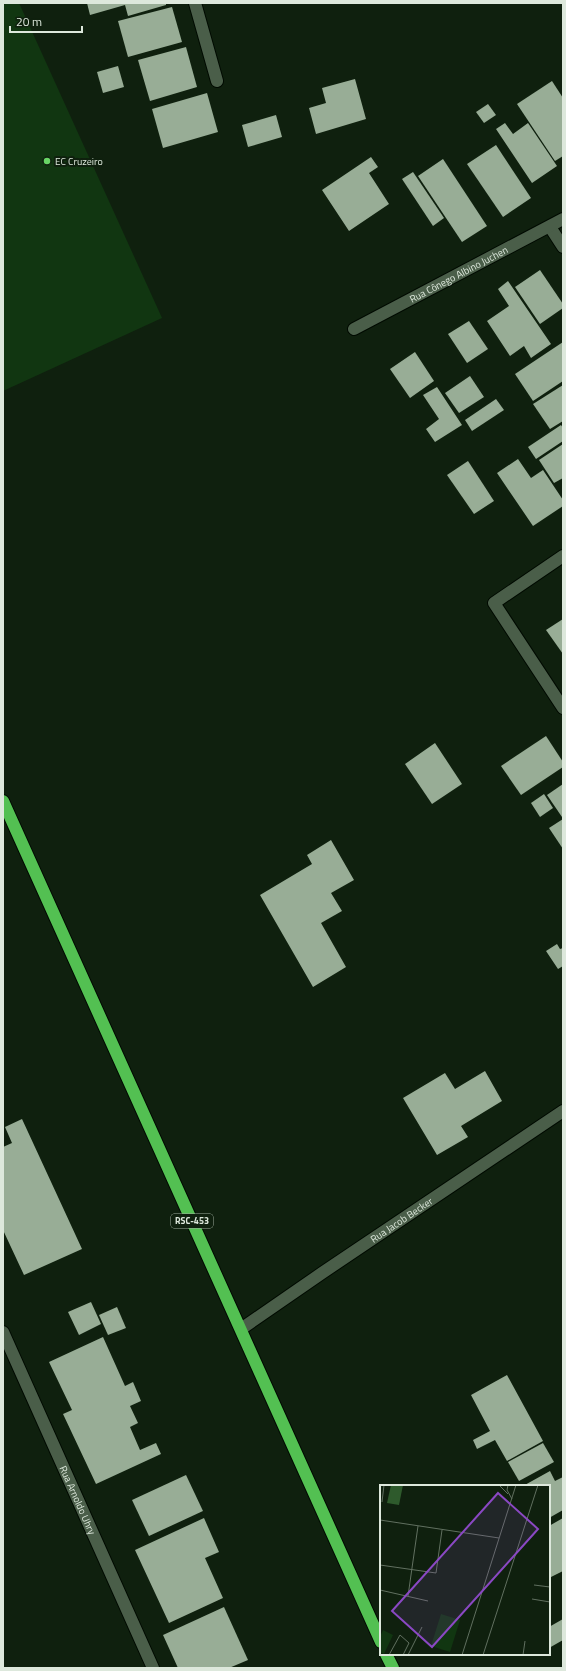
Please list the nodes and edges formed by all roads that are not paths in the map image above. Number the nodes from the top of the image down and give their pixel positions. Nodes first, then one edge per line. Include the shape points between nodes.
1 (195, 3) edge
2 (217, 80) dead end
3 (563, 219) edge
4 (550, 227) junction
5 (563, 247) edge
6 (354, 329) dead end
7 (563, 556) edge
8 (563, 708) edge
9 (3, 801) edge
10 (563, 1111) edge
11 (241, 1329) junction
12 (3, 1332) edge
13 (380, 1640) edge
14 (386, 1655) edge
15 (153, 1668) edge
16 (393, 1668) edge

1 - 2 street
3 - 4 street, Rua Cônego Albino Juchen
4 - 5 street
4 - 6 street, Rua Cônego Albino Juchen
7 - 8 street via 494,603
9 - 11 highway, RSC-453
10 - 11 street, Rua Jacob Becker
11 - 13 highway, RSC-453
12 - 15 street, Rua Arnoldo Uhry
14 - 16 highway

